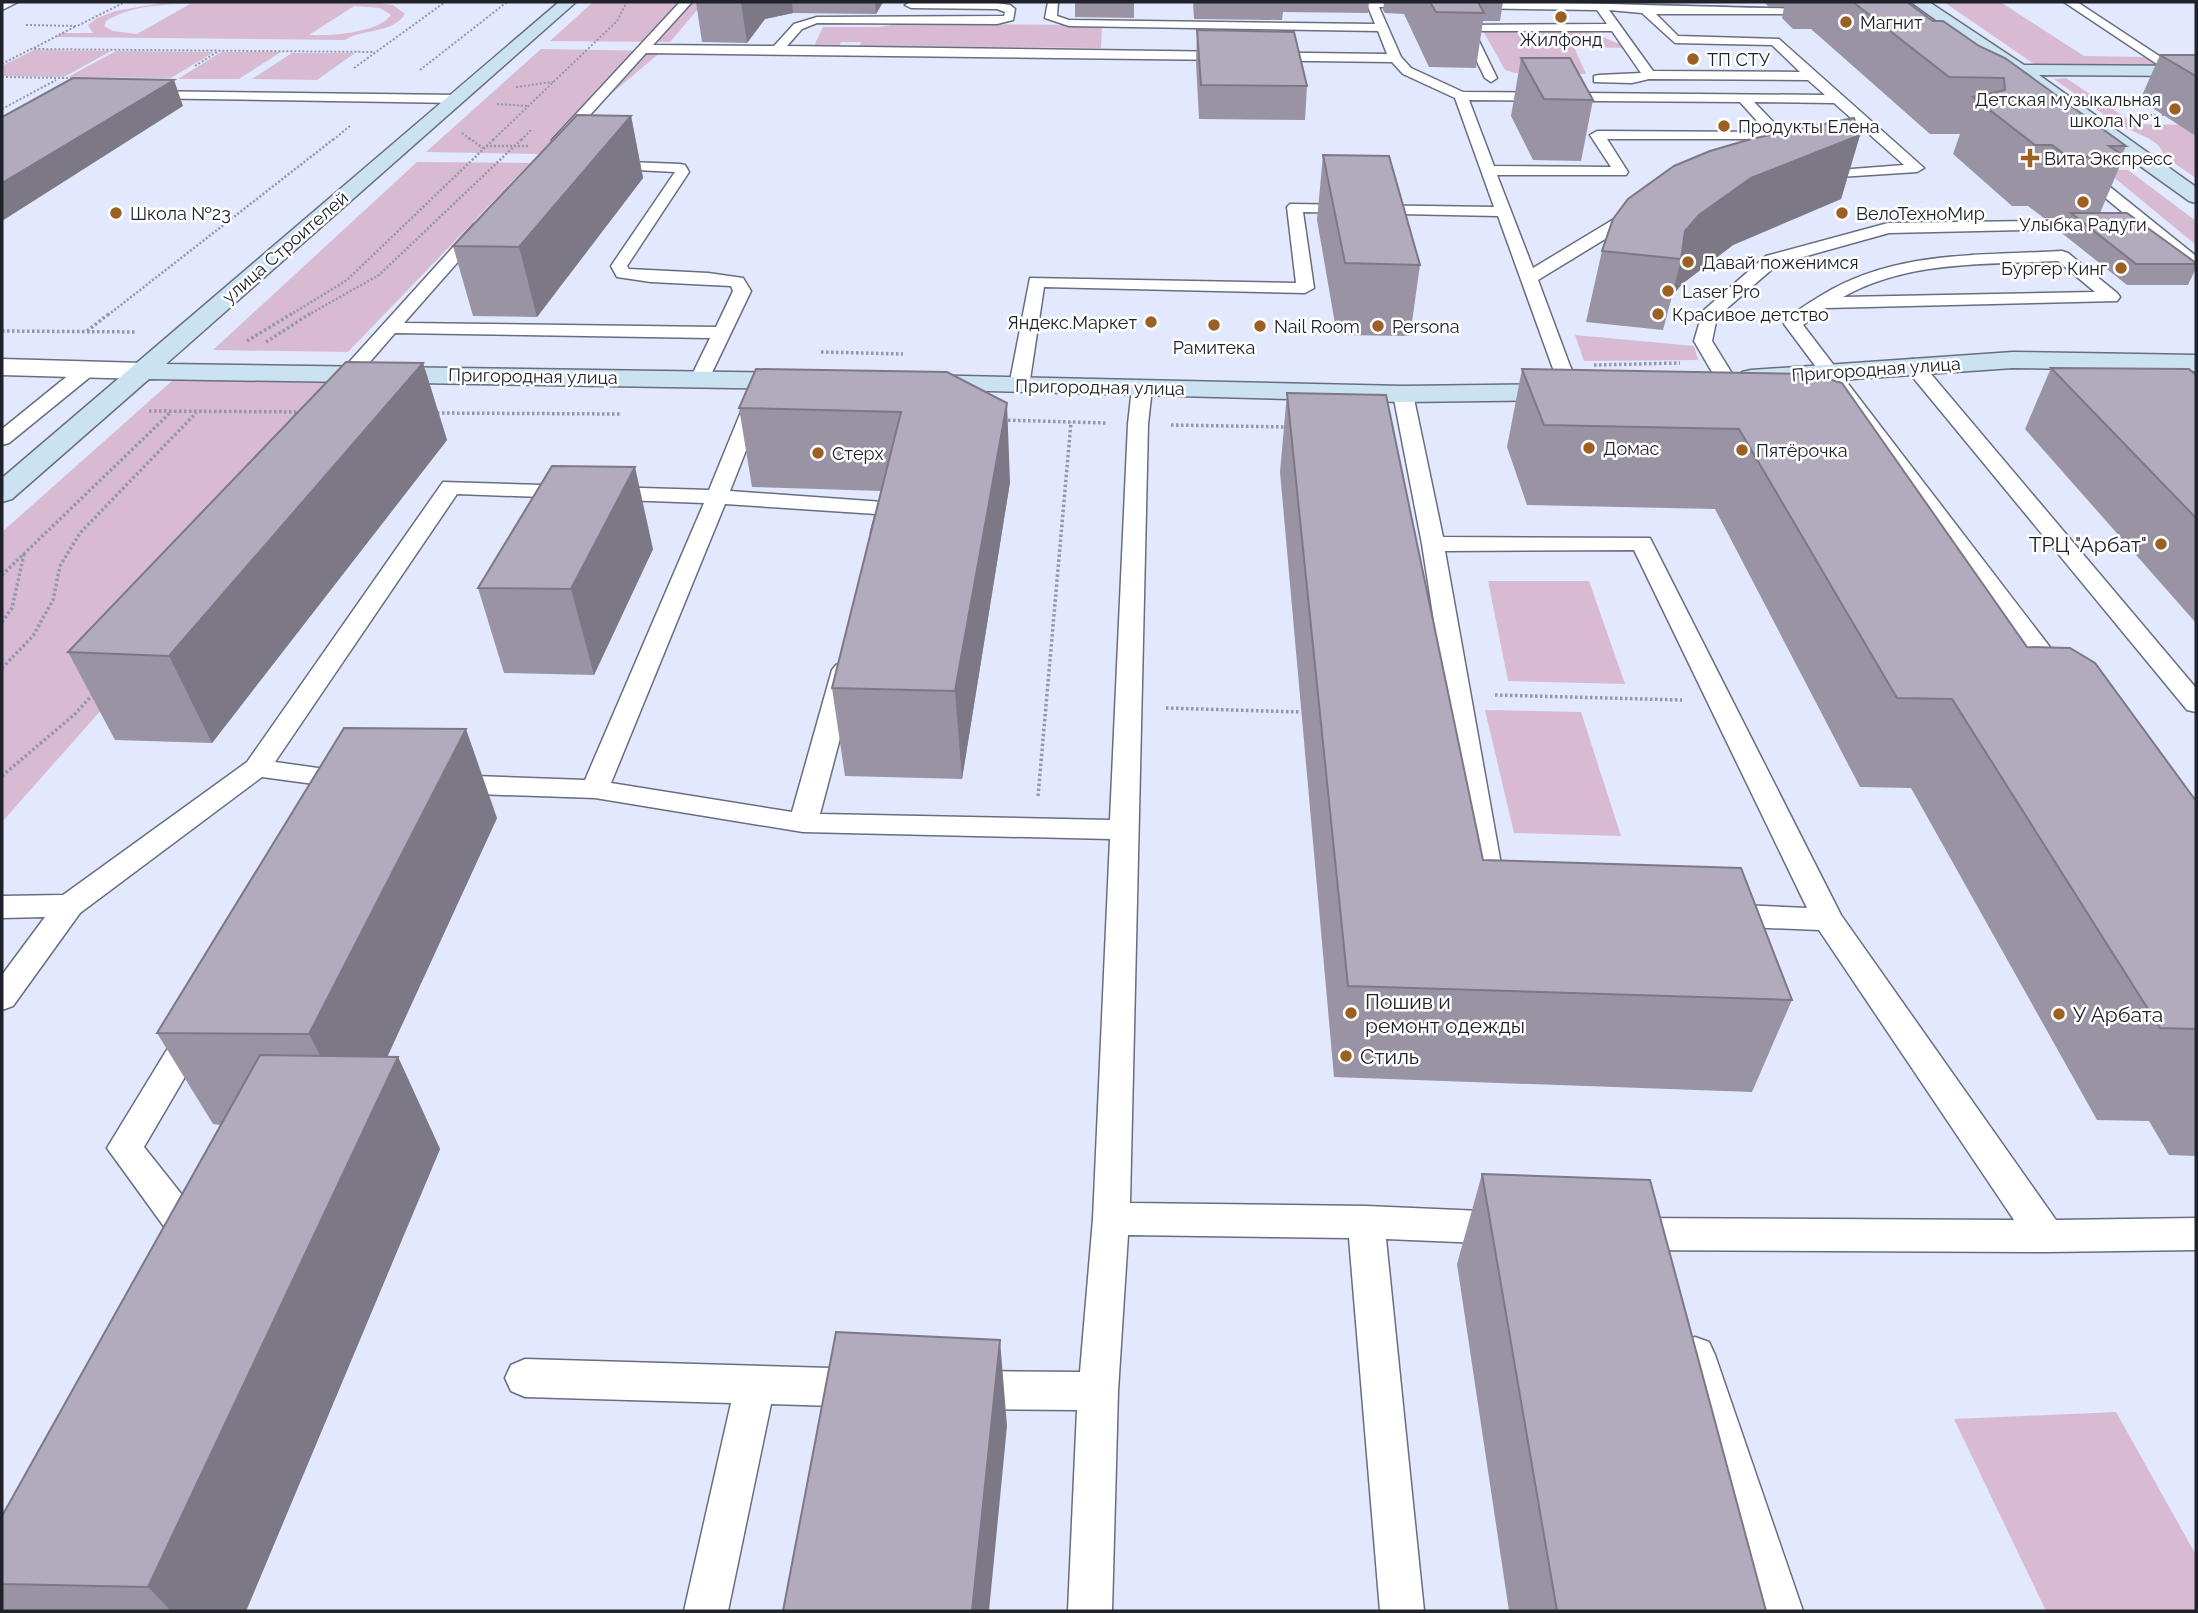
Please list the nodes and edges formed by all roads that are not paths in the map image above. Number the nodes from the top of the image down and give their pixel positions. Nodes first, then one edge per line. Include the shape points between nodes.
1 (10, 2) edge
2 (568, 2) edge
3 (687, 2) edge
4 (1053, 2) edge
5 (1919, 2) edge
6 (2070, 2) edge
7 (912, 3) edge
8 (1371, 3) edge
9 (1599, 4) edge
10 (2, 5) edge
11 (1439, 5) edge
12 (1452, 5) edge
13 (1646, 10) junction
14 (1832, 12) dead end
15 (905, 21) junction
16 (1383, 28) junction
17 (1615, 28) junction
18 (1387, 48) junction
19 (642, 49) junction
20 (778, 50) junction
21 (2020, 70) junction
22 (2176, 71) junction
23 (2196, 71) edge
24 (1649, 75) junction
25 (1810, 76) junction
26 (1580, 78) edge
27 (1479, 82) junction
28 (121, 95) edge
29 (1839, 95) junction
30 (1744, 98) junction
31 (457, 99) junction
32 (546, 155) edge
33 (2067, 159) edge
34 (586, 164) edge
35 (1489, 170) junction
36 (1795, 177) edge
37 (2196, 197) edge
38 (1661, 206) edge
39 (1504, 212) junction
40 (491, 215) edge
41 (2145, 225) junction
42 (2196, 264) edge
43 (1528, 279) junction
44 (1822, 303) junction
45 (390, 328) junction
46 (722, 333) junction
47 (2097, 361) junction
48 (2196, 363) edge
49 (1913, 365) junction
50 (2, 367) edge
51 (88, 369) junction
52 (144, 371) junction
53 (1832, 372) junction
54 (349, 374) junction
55 (1713, 374) joint
56 (1782, 376) junction
57 (699, 379) junction
58 (764, 380) junction
59 (831, 381) edge
60 (898, 383) edge
61 (2121, 384) edge
62 (1019, 386) junction
63 (1142, 388) junction
64 (1403, 394) junction
65 (1587, 399) joint
66 (1791, 401) edge
67 (2, 439) edge
68 (2, 493) edge
69 (717, 497) junction
70 (1433, 544) junction
71 (874, 561) edge
72 (849, 652) edge
73 (2072, 693) edge
74 (2196, 704) edge
75 (257, 768) junction
76 (417, 783) edge
77 (596, 789) junction
78 (330, 811) edge
79 (803, 823) junction
80 (1125, 830) junction
81 (1521, 905) edge
82 (2, 906) edge
83 (69, 906) junction
84 (1689, 913) edge
85 (1828, 920) junction
86 (2, 998) edge
87 (210, 1008) edge
88 (1111, 1219) junction
89 (1366, 1223) junction
90 (1544, 1230) edge
91 (1585, 1232) edge
92 (2196, 1234) edge
93 (1654, 1235) junction
94 (2046, 1236) junction
95 (173, 1272) edge
96 (1667, 1274) edge
97 (1685, 1326) edge
98 (525, 1378) dead end
99 (755, 1386) junction
100 (1098, 1391) junction
101 (706, 1611) edge
102 (1090, 1611) edge
103 (1402, 1611) edge
104 (1781, 1611) edge

1 - 10 street
2 - 31 street, улица Строителей
3 - 19 lane
4 - 16 lane via 1051,18 1069,23
5 - 21 street
6 - 22 lane
7 - 15 lane
7 - 15 lane via 997,6 1011,11 1009,18 997,21
8 - 11 lane
8 - 16 lane
9 - 12 lane
9 - 13 lane
9 - 17 lane
13 - 14 lane
13 - 25 lane via 1675,39 1775,42
15 - 20 lane via 801,23
16 - 18 lane
17 - 24 lane
17 - 27 lane via 1466,27
18 - 20 lane
18 - 27 lane via 1407,71 1436,86
19 - 20 lane
19 - 32 lane
21 - 22 street
21 - 37 street
22 - 23 street
24 - 25 lane
24 - 26 lane
25 - 29 lane
27 - 30 lane
27 - 35 lane
28 - 31 lane
29 - 30 lane
29 - 36 lane via 1917,168
30 - 35 lane via 1779,136 1597,135 1621,172
31 - 52 street, улица Строителей
33 - 41 lane
34 - 46 lane via 680,168 682,172 619,266 623,273 638,276 737,282 742,291
35 - 39 lane
38 - 43 lane via 1634,213
39 - 43 lane
39 - 62 lane via 1295,207 1305,288 1036,282
40 - 45 lane
41 - 42 lane
41 - 55 lane via 1888,228 1772,260 1709,315 1703,341
43 - 65 lane via 1561,366
44 - 44 lane via 1879,274 1927,265 2062,256 2111,297
44 - 53 lane via 1793,324
45 - 46 lane
45 - 54 lane
46 - 57 lane
47 - 48 street, Пригородная улица
47 - 49 street, Пригородная улица
47 - 61 lane
49 - 53 street, Пригородная улица
49 - 74 lane
50 - 51 street, Пригородная улица
51 - 52 street, Пригородная улица
51 - 67 lane
52 - 54 street, Пригородная улица
52 - 68 street, улица Строителей
53 - 56 street, Пригородная улица
53 - 73 lane
54 - 57 street, Пригородная улица
55 - 56 street, Пригородная улица
56 - 66 lane via 1792,389
57 - 58 street, Пригородная улица
58 - 59 street, Пригородная улица
58 - 69 lane
60 - 62 street, Пригородная улица
62 - 63 street, Пригородная улица
63 - 64 street, Пригородная улица
63 - 80 lane
64 - 65 street, Пригородная улица
64 - 70 lane
69 - 71 lane via 888,508
69 - 75 lane via 451,487
69 - 77 lane
70 - 81 lane via 1493,904
70 - 85 lane via 1642,543
72 - 79 lane
75 - 78 lane via 362,781
75 - 83 lane
76 - 77 lane
77 - 79 lane
79 - 80 lane
80 - 88 lane
82 - 83 lane
83 - 86 lane
84 - 85 lane
85 - 94 lane
87 - 95 lane via 125,1148 193,1236
88 - 89 lane
88 - 100 lane
89 - 90 lane
89 - 103 lane
91 - 93 lane
92 - 94 lane
93 - 94 lane
93 - 96 lane
97 - 104 lane
98 - 99 lane
99 - 100 lane
99 - 101 lane
100 - 102 lane

